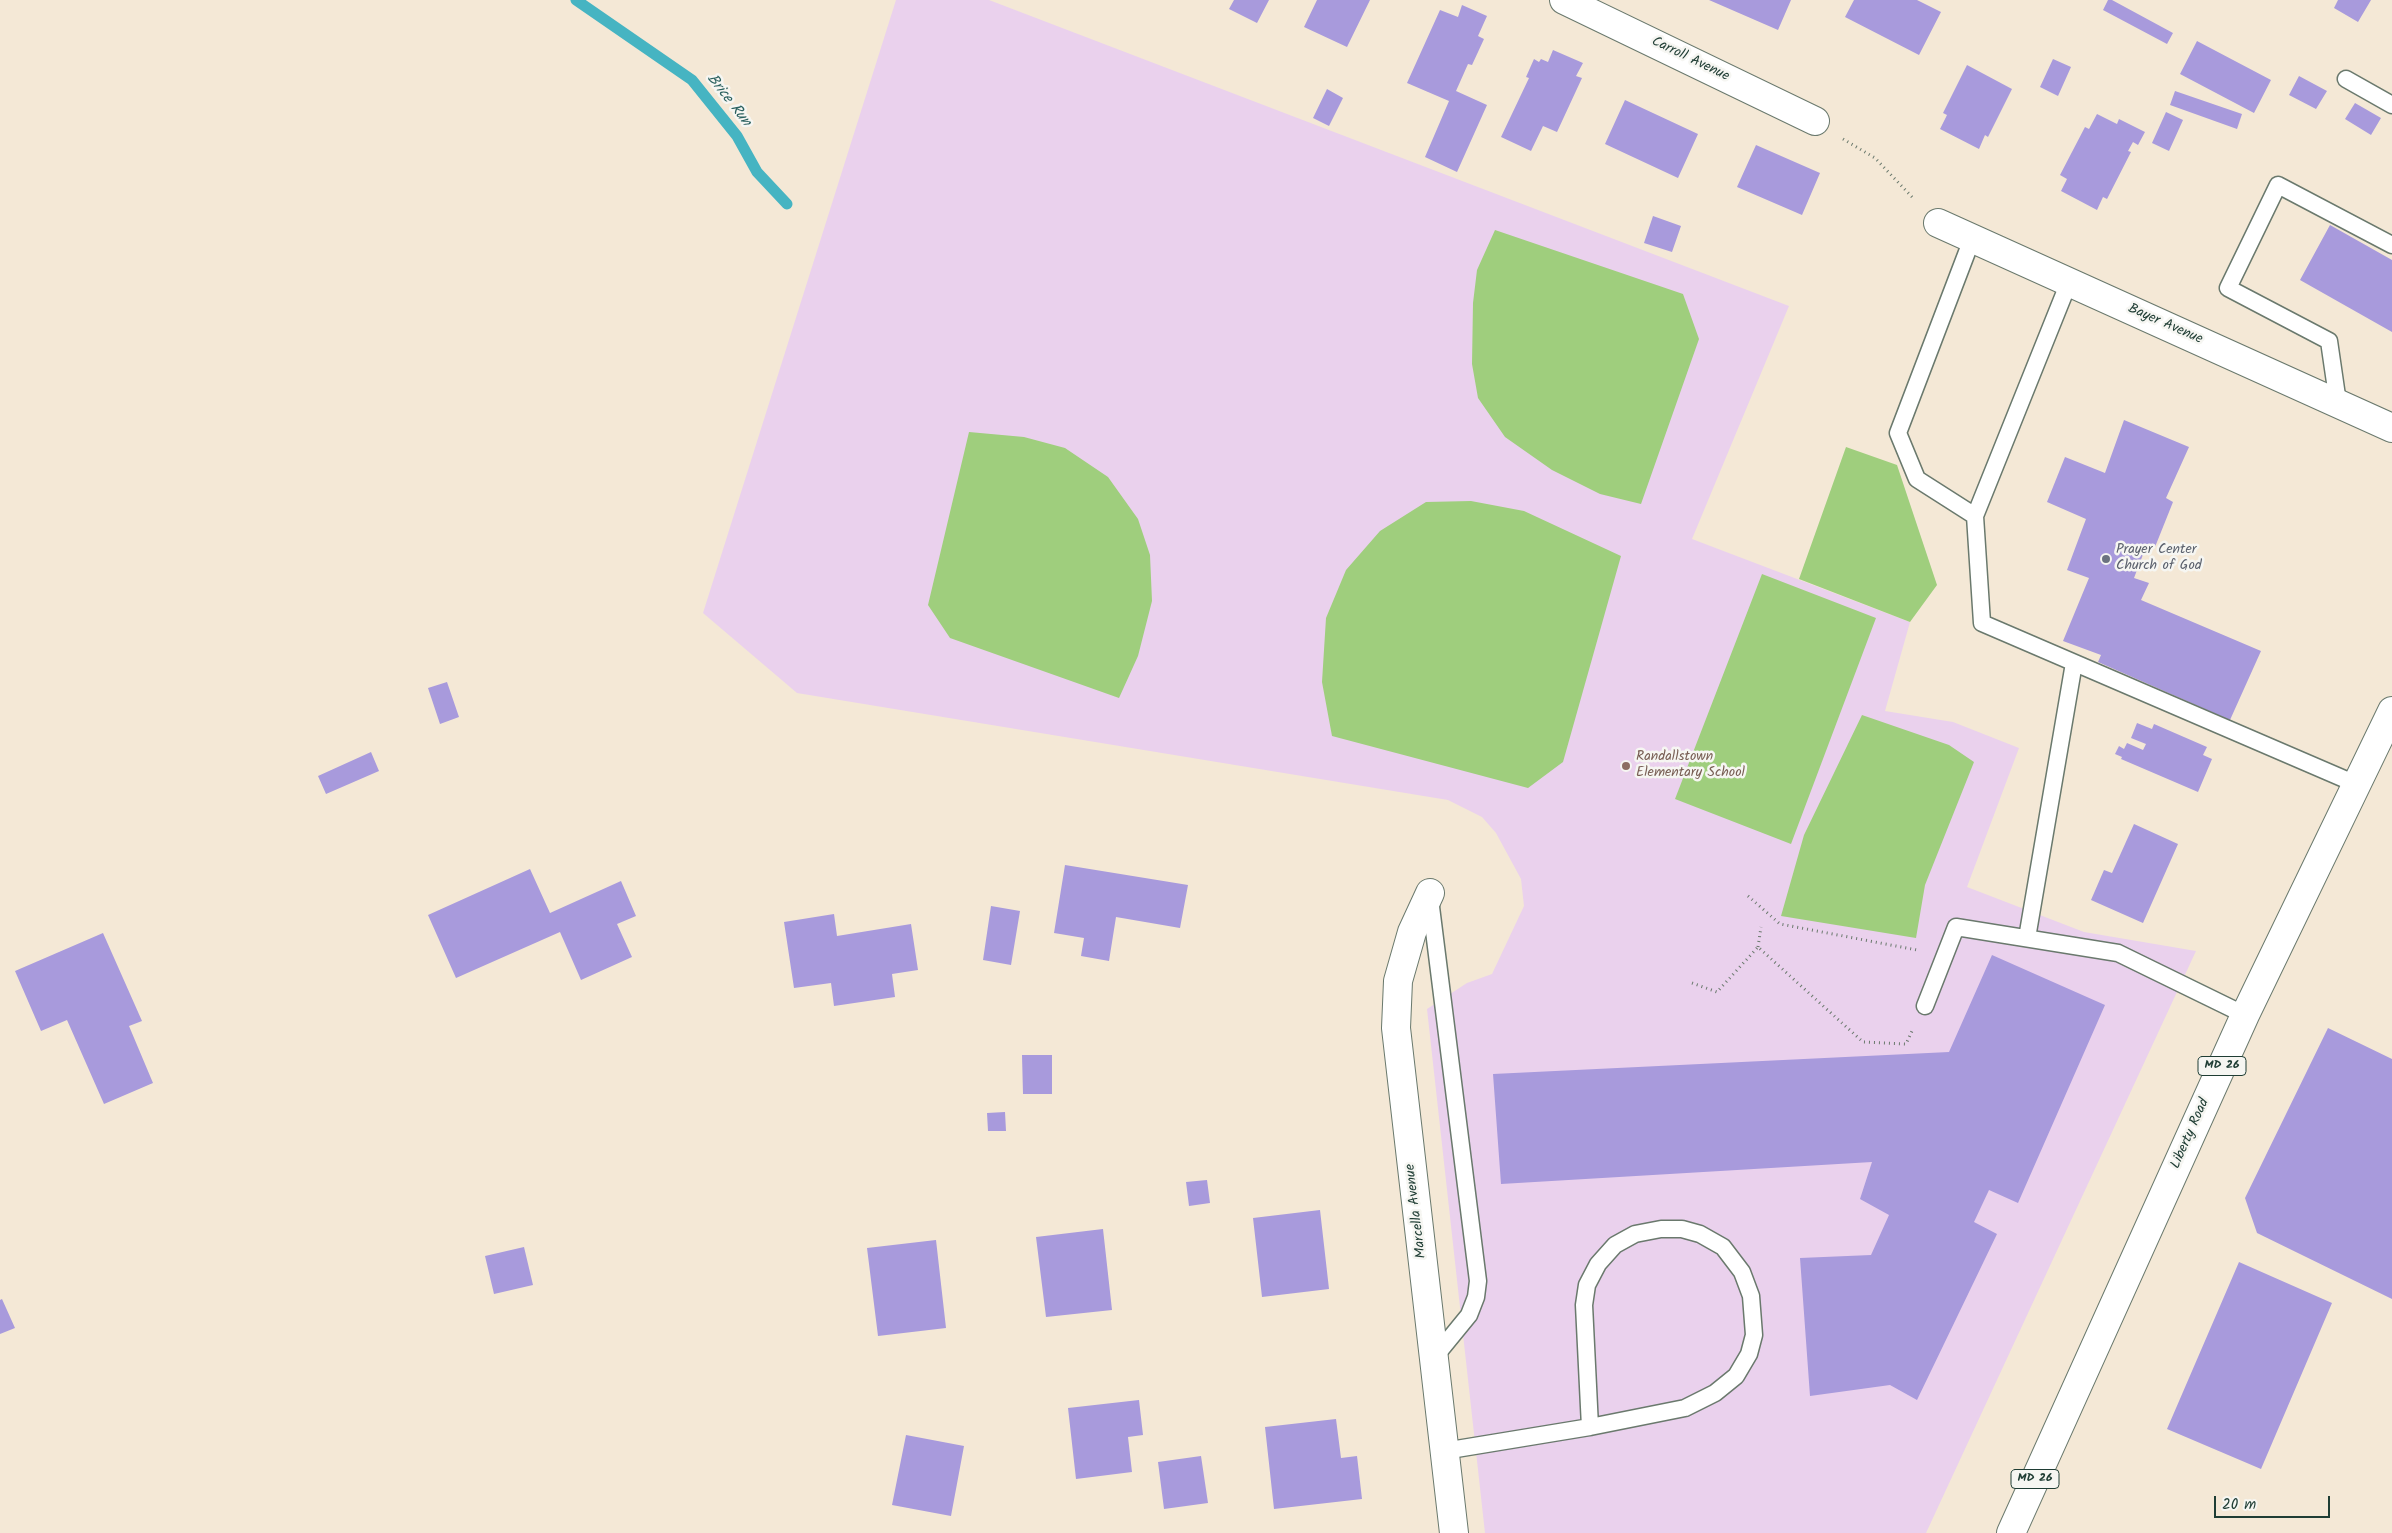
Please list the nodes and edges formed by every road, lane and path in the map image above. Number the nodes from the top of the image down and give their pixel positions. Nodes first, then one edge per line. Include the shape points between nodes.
1 (1564, 0) edge
2 (1607, 9) edge
3 (2346, 79) dead end
4 (2392, 105) edge
5 (1815, 121) joint
6 (1938, 223) joint
7 (1972, 239) junction
8 (2392, 245) edge
9 (2069, 282) junction
10 (2338, 403) junction
11 (2392, 428) edge
12 (1975, 516) junction
13 (2074, 663) junction
14 (2392, 711) edge
15 (2356, 784) junction
16 (1430, 893) joint
17 (1748, 896) dead end
18 (1761, 928) dead end
19 (2027, 938) junction
20 (1758, 947) junction
21 (1944, 955) junction
22 (1692, 983) dead end
23 (1925, 1006) joint
24 (2245, 1015) junction
25 (1433, 1360) junction
26 (1590, 1427) junction
27 (1444, 1451) junction
28 (1454, 1533) edge
29 (2011, 1533) edge

1 - 2 street, Carroll Avenue
2 - 5 street, Carroll Avenue
3 - 4 lane
5 - 6 path via 1875,158
6 - 7 street, Bayer Avenue
7 - 9 street, Bayer Avenue
7 - 12 lane via 1898,433 1917,480
8 - 10 lane via 2278,185 2228,288 2329,341
9 - 10 street, Bayer Avenue
9 - 12 lane
10 - 11 street, Bayer Avenue
12 - 13 lane via 1982,623
13 - 15 lane
13 - 19 lane
14 - 15 street, Liberty Road / MD 26
15 - 24 street, Liberty Road / MD 26
16 - 25 street, Marcella Avenue via 1412,932 1398,981 1396,1028
16 - 25 lane via 1478,1281 1469,1315
17 - 21 path via 1780,924
18 - 20 path
19 - 21 lane via 1956,926
19 - 24 lane via 2118,953
20 - 22 path via 1717,992
20 - 23 path via 1863,1042 1906,1044
21 - 23 lane
24 - 29 street, Liberty Road / MD 26
25 - 27 street, Marcella Avenue
26 - 26 lane via 1685,1408 1715,1393 1736,1376 1749,1354 1754,1335 1751,1296 1742,1272 1723,1247 1700,1234 1682,1229 1661,1229 1635,1234 1616,1245 1598,1264 1587,1285 1584,1305
26 - 27 lane
27 - 28 street, Marcella Avenue

